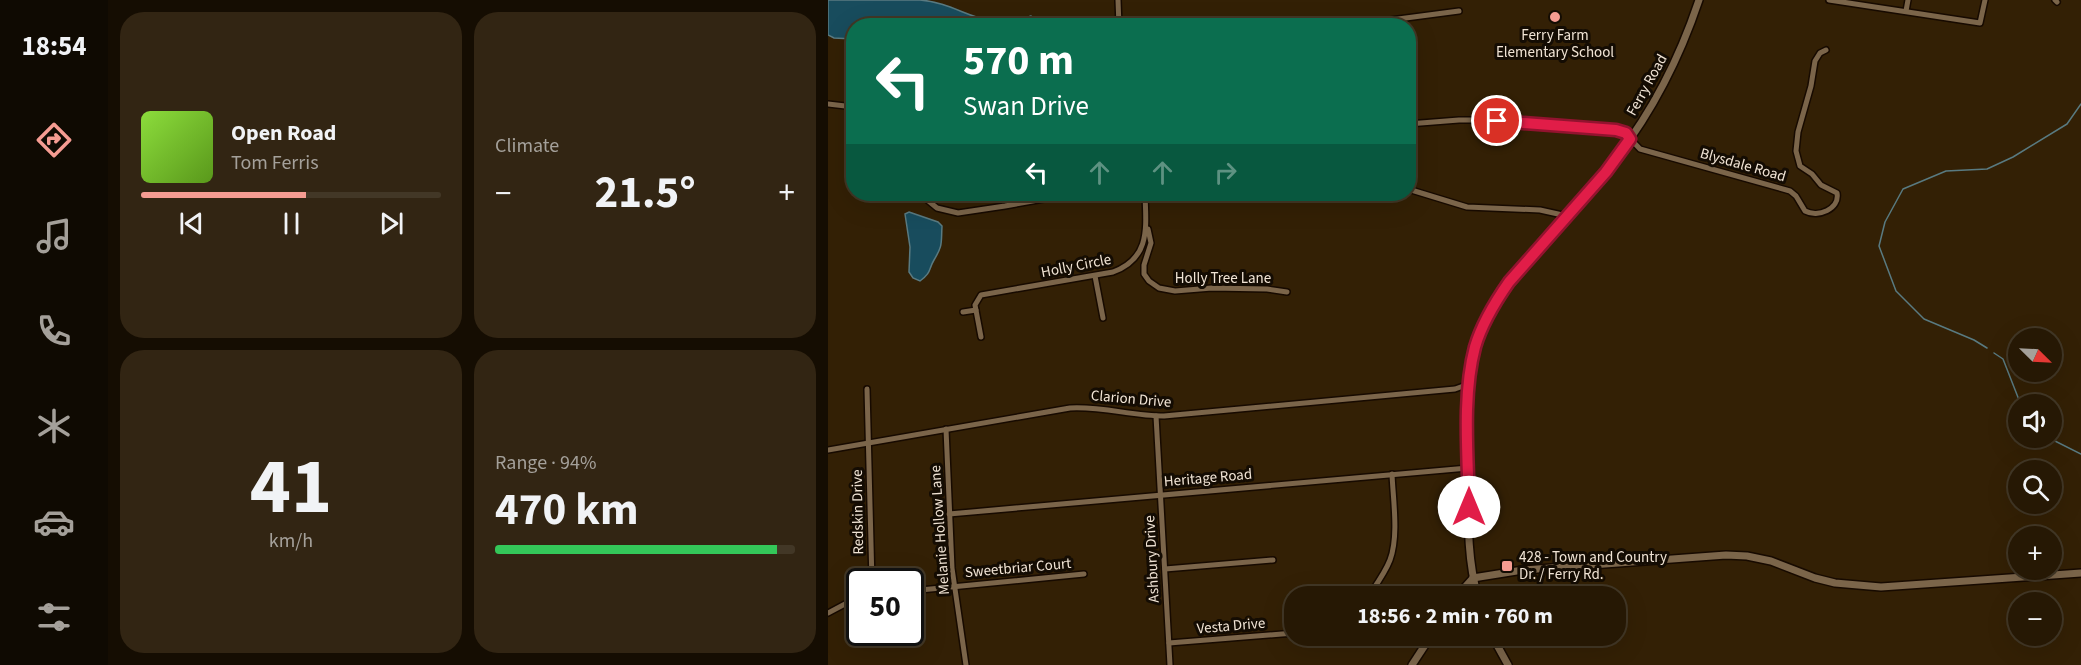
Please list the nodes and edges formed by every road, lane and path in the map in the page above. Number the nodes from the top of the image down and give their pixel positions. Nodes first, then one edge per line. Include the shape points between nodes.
1 (1118, 0) edge
2 (1699, 0) edge
3 (1831, 0) edge
4 (1908, 0) edge
5 (1985, 0) edge
6 (1459, 11) dead end
7 (1906, 11) junction
8 (1119, 18) edge
9 (1406, 18) edge
10 (1826, 50) dead end
11 (828, 104) edge
12 (846, 105) edge
13 (1416, 123) edge
14 (1630, 139) junction
15 (1416, 191) edge
16 (928, 201) edge
17 (1030, 201) edge
18 (1145, 201) edge
19 (1567, 216) junction
20 (1146, 224) junction
21 (1095, 276) junction
22 (1287, 291) dead end
23 (976, 310) junction
24 (963, 312) dead end
25 (1103, 318) dead end
26 (981, 337) dead end
27 (1469, 384) junction
28 (867, 388) dead end
29 (1156, 416) junction
30 (946, 429) junction
31 (868, 442) junction
32 (828, 450) edge
33 (1468, 468) junction
34 (1392, 474) junction
35 (1160, 495) junction
36 (949, 514) junction
37 (1273, 560) dead end
38 (872, 568) edge
39 (1165, 569) junction
40 (2081, 573) edge
41 (1084, 574) dead end
42 (1473, 578) junction
43 (954, 586) junction
44 (1375, 586) edge
45 (1466, 586) edge
46 (1475, 586) edge
47 (924, 589) edge
48 (846, 602) edge
49 (828, 613) edge
50 (1284, 634) edge
51 (1169, 643) junction
52 (1424, 646) edge
53 (1498, 646) edge
54 (966, 665) edge
55 (1170, 665) edge
56 (1412, 665) edge
57 (1508, 665) edge

1 - 8 street
2 - 14 main road, Ferry Road via 1667,79
3 - 7 street
4 - 7 street
5 - 7 street via 1980,22
6 - 9 street
10 - 14 street, Blysdale Road via 1815,61 1796,151 1800,166 1837,193 1837,202 1826,212 1809,213 1790,191 1640,149
11 - 12 street
13 - 14 street via 1479,120 1616,130
14 - 19 main road, Ferry Road
15 - 19 street via 1467,207 1540,210
16 - 17 street via 951,212
18 - 20 street, Holly Circle
19 - 27 main road, Ferry Road via 1496,300 1476,345
20 - 21 street, Holly Circle via 1143,244 1132,261 1120,270
20 - 22 street, Holly Tree Lane via 1151,243 1144,274 1159,288
21 - 23 street, Holly Circle via 984,294 976,301
21 - 25 street
23 - 24 street
23 - 26 street
27 - 29 street, Clarion Drive via 1455,389
27 - 33 main road, Ferry Road
28 - 31 street, Redskin Drive
29 - 30 street, Clarion Drive via 1096,407 1070,408
29 - 35 street, Ashbury Drive
30 - 31 street, Clarion Drive
30 - 36 street, Melanie Hollow Lane
31 - 32 street, Clarion Drive
31 - 38 street, Redskin Drive
33 - 34 street, Heritage Road
33 - 42 main road, Ferry Road
34 - 35 street, Heritage Road
34 - 44 street via 1392,553
35 - 36 street, Heritage Road
35 - 39 street, Ashbury Drive
36 - 43 street, Melanie Hollow Lane
37 - 39 street
39 - 51 street, Ashbury Drive
40 - 42 main road via 1859,586 1815,578 1771,561 1726,555 1523,570
41 - 43 street, Sweetbriar Court
42 - 45 main road
42 - 46 main road, Ferry Road
43 - 47 street, Sweetbriar Court
43 - 54 street, Melanie Hollow Lane
48 - 49 street
50 - 51 street, Vesta Drive
51 - 55 street, Ashbury Drive
52 - 56 main road
53 - 57 main road

